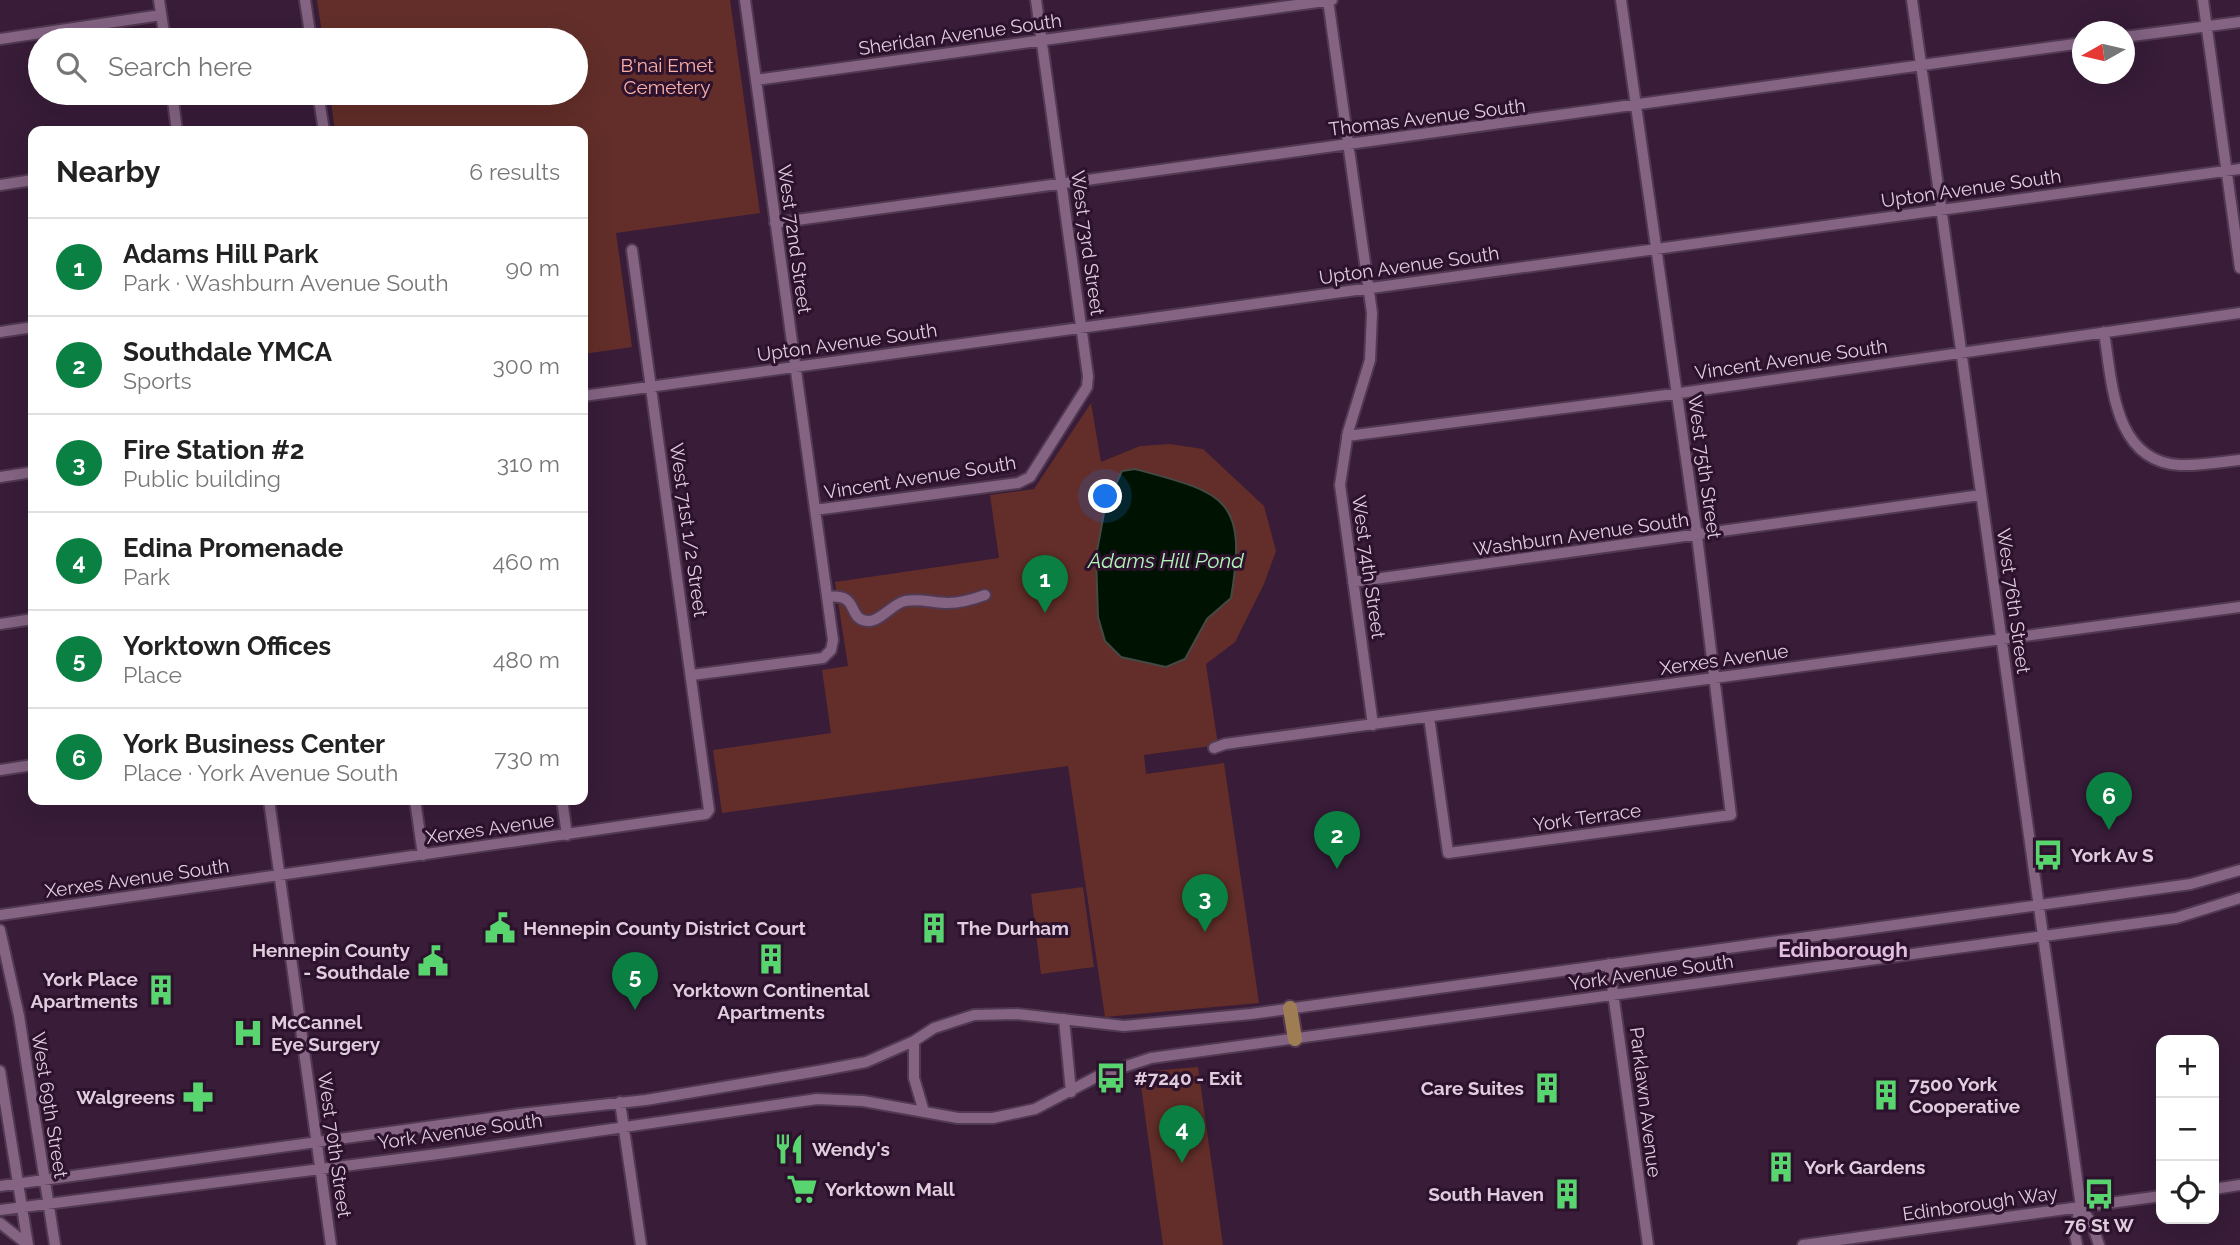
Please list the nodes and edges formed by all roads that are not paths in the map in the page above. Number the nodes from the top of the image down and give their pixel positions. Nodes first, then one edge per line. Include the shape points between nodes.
1 (159, 0) edge
2 (305, 0) edge
3 (745, 0) edge
4 (1036, 0) edge
5 (1328, 0) edge
6 (1334, 0) edge
7 (1621, 0) edge
8 (1912, 0) edge
9 (2203, 0) edge
10 (161, 15) junction
11 (2240, 22) edge
12 (2206, 26) junction
13 (70, 28) edge
14 (163, 28) edge
15 (309, 28) edge
16 (28, 34) edge
17 (2135, 36) edge
18 (0, 38) edge
19 (1042, 41) junction
20 (2072, 44) edge
21 (1921, 65) junction
22 (756, 80) junction
23 (174, 105) edge
24 (320, 105) edge
25 (1636, 107) junction
26 (176, 126) edge
27 (323, 126) edge
28 (1348, 145) junction
29 (2240, 169) edge
30 (2227, 171) junction
31 (28, 181) edge
32 (1062, 184) junction
33 (0, 185) edge
34 (1941, 210) junction
35 (775, 223) junction
36 (1656, 249) junction
37 (632, 250) dead end
38 (2240, 268) edge
39 (1369, 288) junction
40 (2240, 313) edge
41 (28, 328) edge
42 (1082, 328) junction
43 (0, 332) edge
44 (2104, 332) junction
45 (1961, 352) junction
46 (795, 367) junction
47 (652, 386) junction
48 (1676, 394) junction
49 (588, 395) edge
50 (1347, 436) junction
51 (2240, 460) edge
52 (28, 473) edge
53 (0, 477) edge
54 (1030, 477) joint
55 (1981, 495) junction
56 (815, 510) junction
57 (1697, 536) junction
58 (1353, 582) junction
59 (985, 595) dead end
60 (827, 597) junction
61 (2240, 607) edge
62 (28, 620) edge
63 (0, 624) edge
64 (2001, 639) junction
65 (692, 675) junction
66 (1715, 678) junction
67 (1429, 717) junction
68 (1373, 725) junction
69 (1214, 748) dead end
70 (28, 766) edge
71 (0, 770) edge
72 (270, 805) edge
73 (416, 805) edge
74 (563, 805) edge
75 (706, 814) joint
76 (1731, 815) joint
77 (567, 835) junction
78 (423, 855) junction
79 (2240, 870) edge
80 (279, 875) junction
81 (2240, 898) edge
82 (2039, 905) junction
83 (0, 915) edge
84 (0, 930) edge
85 (2043, 937) junction
86 (1609, 964) junction
87 (1614, 995) junction
88 (1290, 1008) junction
89 (1064, 1020) junction
90 (1295, 1039) junction
91 (914, 1041) junction
92 (0, 1071) edge
93 (1071, 1092) junction
94 (620, 1102) junction
95 (924, 1112) junction
96 (623, 1125) junction
97 (316, 1142) junction
98 (320, 1167) junction
99 (44, 1181) junction
100 (17, 1184) junction
101 (2240, 1185) edge
102 (0, 1186) edge
103 (2219, 1188) edge
104 (2156, 1197) edge
105 (49, 1203) junction
106 (23, 1207) junction
107 (2081, 1207) junction
108 (0, 1210) edge
109 (0, 1223) edge
110 (28, 1245) edge
111 (55, 1245) edge
112 (331, 1245) edge
113 (641, 1245) edge
114 (1648, 1245) edge
115 (1803, 1245) edge
116 (2077, 1245) edge
117 (2099, 1245) edge

1 - 10 street
2 - 15 street
3 - 22 street, West 72nd Street
4 - 19 street, West 73rd Street
5 - 6 street, Sheridan Avenue South
5 - 19 street, Sheridan Avenue South
5 - 28 street, West 74th Street
7 - 25 street, West 75th Street
8 - 21 street, West 76th Street
9 - 12 street
10 - 13 street
10 - 14 street
11 - 12 street
12 - 17 street
12 - 30 street
16 - 18 street
19 - 22 street, Sheridan Avenue South
19 - 32 street, West 73rd Street
20 - 21 street, Thomas Avenue South
21 - 25 street, Thomas Avenue South
21 - 34 street, West 76th Street
22 - 35 street, West 72nd Street
23 - 26 street
24 - 27 street
25 - 28 street, Thomas Avenue South
25 - 36 street, West 75th Street
28 - 32 street, Thomas Avenue South
28 - 39 street, West 74th Street
29 - 30 street, Upton Avenue South
30 - 34 street, Upton Avenue South
30 - 38 street
31 - 33 street
32 - 35 street, Thomas Avenue South
32 - 42 street, West 73rd Street
34 - 36 street, Upton Avenue South
34 - 45 street, West 76th Street
35 - 46 street, West 72nd Street
36 - 39 street, Upton Avenue South
36 - 48 street, West 75th Street
37 - 47 street, West 71st 1/2 Street
39 - 42 street, Upton Avenue South
39 - 50 street, West 74th Street via 1370,360
40 - 44 street, Vincent Avenue South
41 - 43 street
42 - 46 street, Upton Avenue South
42 - 54 street, West 73rd Street via 1087,387
44 - 45 street, Vincent Avenue South
44 - 51 street via 2116,409 2132,440 2145,452 2178,465
45 - 48 street, Vincent Avenue South
45 - 55 street, West 76th Street
46 - 47 street, Upton Avenue South
46 - 56 street, West 72nd Street
47 - 49 street, Upton Avenue South
47 - 65 street, West 71st 1/2 Street
48 - 50 street, Vincent Avenue South
48 - 57 street, West 75th Street
50 - 58 street, West 74th Street via 1340,485
52 - 53 street
54 - 56 street, Vincent Avenue South via 1018,483
55 - 57 street, Washburn Avenue South
55 - 64 street, West 76th Street
56 - 60 street, West 72nd Street
57 - 58 street, Washburn Avenue South
57 - 66 street, West 75th Street
58 - 68 street, West 74th Street
59 - 60 street via 948,603 904,601 865,622 849,599
60 - 65 street, West 72nd Street via 833,639 823,658
61 - 64 street, Xerxes Avenue
62 - 63 street
64 - 66 street, Xerxes Avenue
64 - 82 street, West 76th Street
65 - 75 street, West 71st 1/2 Street
66 - 67 street, Xerxes Avenue
66 - 76 street, West 75th Street
67 - 68 street, Xerxes Avenue
67 - 76 street, York Terrace via 1448,853
68 - 69 street, Xerxes Avenue
70 - 71 street
72 - 80 street, West 70th Street
73 - 78 street
74 - 77 street
75 - 77 street, Xerxes Avenue
77 - 78 street, Xerxes Avenue
78 - 80 street, Xerxes Avenue
79 - 82 street, York Avenue South via 2191,884
80 - 83 street, Xerxes Avenue South
80 - 97 street, West 70th Street
81 - 85 street, York Avenue South via 2176,918
82 - 85 street, West 76th Street
82 - 86 street, York Avenue South
84 - 99 street, West 69th Street via 19,1016
85 - 87 street, York Avenue South
85 - 107 street, West 76th Street
86 - 87 street, Parklawn Avenue
86 - 88 street, York Avenue South
87 - 90 street, York Avenue South
87 - 114 street, Parklawn Avenue
88 - 89 street, York Avenue South via 1147,1024
88 - 90 main road
89 - 91 street, York Avenue South via 974,1015 934,1028
89 - 93 street
90 - 93 street, York Avenue South via 1151,1058 1102,1074
91 - 94 street, York Avenue South via 866,1062
91 - 95 street via 914,1078
92 - 100 street
93 - 95 street, York Avenue South via 1035,1109 993,1118
94 - 96 street
94 - 97 street, York Avenue South
95 - 96 street, York Avenue South via 863,1101 817,1099
96 - 98 street, York Avenue South
96 - 113 street
97 - 98 street, West 70th Street
97 - 99 street, York Avenue South
98 - 105 street, York Avenue South
98 - 112 street, West 70th Street
99 - 100 street, York Avenue South
99 - 105 street, West 69th Street
100 - 102 street, York Avenue South
100 - 106 street
101 - 103 street
104 - 107 street, Edinborough Way
105 - 106 street, York Avenue South
105 - 111 street, West 69th Street
106 - 108 street, York Avenue South
106 - 110 street
107 - 115 street, Edinborough Way
107 - 116 street, West 76th Street via 2074,1230
107 - 117 street, West 76th Street
109 - 110 street

